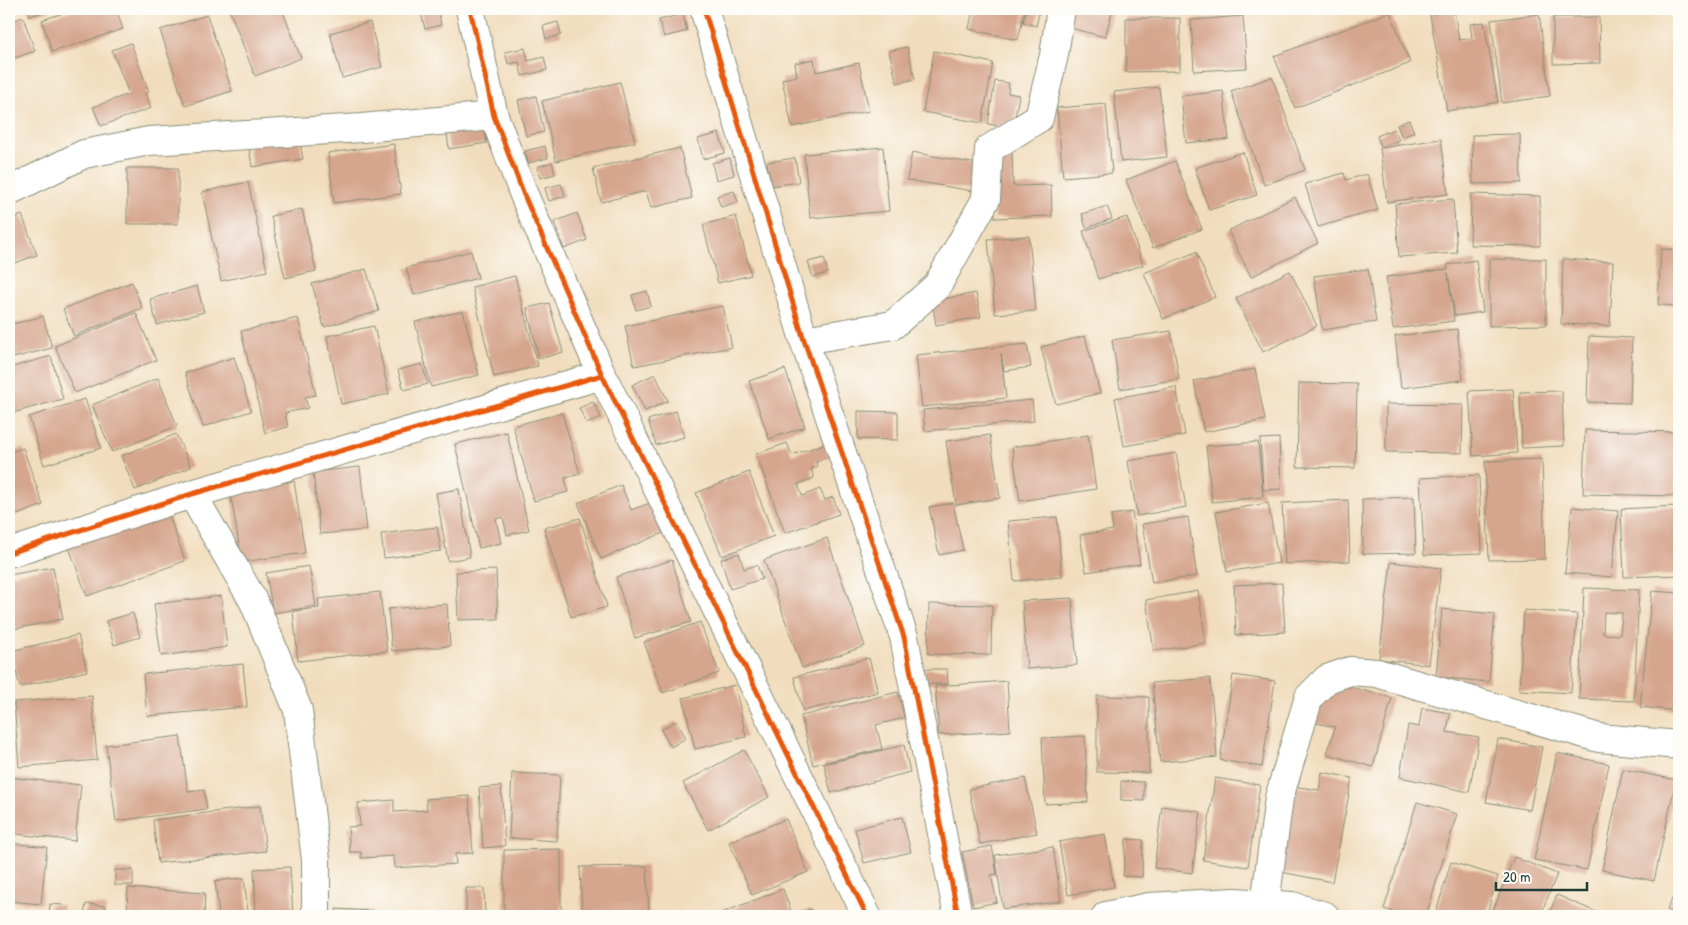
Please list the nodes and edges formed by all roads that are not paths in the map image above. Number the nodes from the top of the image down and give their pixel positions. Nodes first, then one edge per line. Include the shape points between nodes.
1 (470, 9) edge
2 (704, 9) edge
3 (1060, 9) edge
4 (494, 116) junction
5 (9, 190) edge
6 (804, 340) junction
7 (602, 375) junction
8 (192, 494) junction
9 (9, 553) edge
10 (1679, 746) edge
11 (1265, 904) junction
12 (316, 916) edge
13 (867, 916) edge
14 (958, 916) edge
15 (1106, 916) edge
16 (1325, 916) edge

1 - 4 street
2 - 6 street
3 - 6 street via 1054,55 1039,118 989,149 986,199 937,286 893,325
4 - 5 street via 149,141 84,154
4 - 7 street via 524,195
6 - 14 street via 904,637
7 - 8 street
7 - 13 street
8 - 9 street
8 - 12 street via 254,602 298,710 316,860
10 - 11 street via 1599,738 1377,673 1350,671 1327,679 1309,697 1279,798
11 - 15 street via 1236,902 1149,907
11 - 16 street via 1292,906

